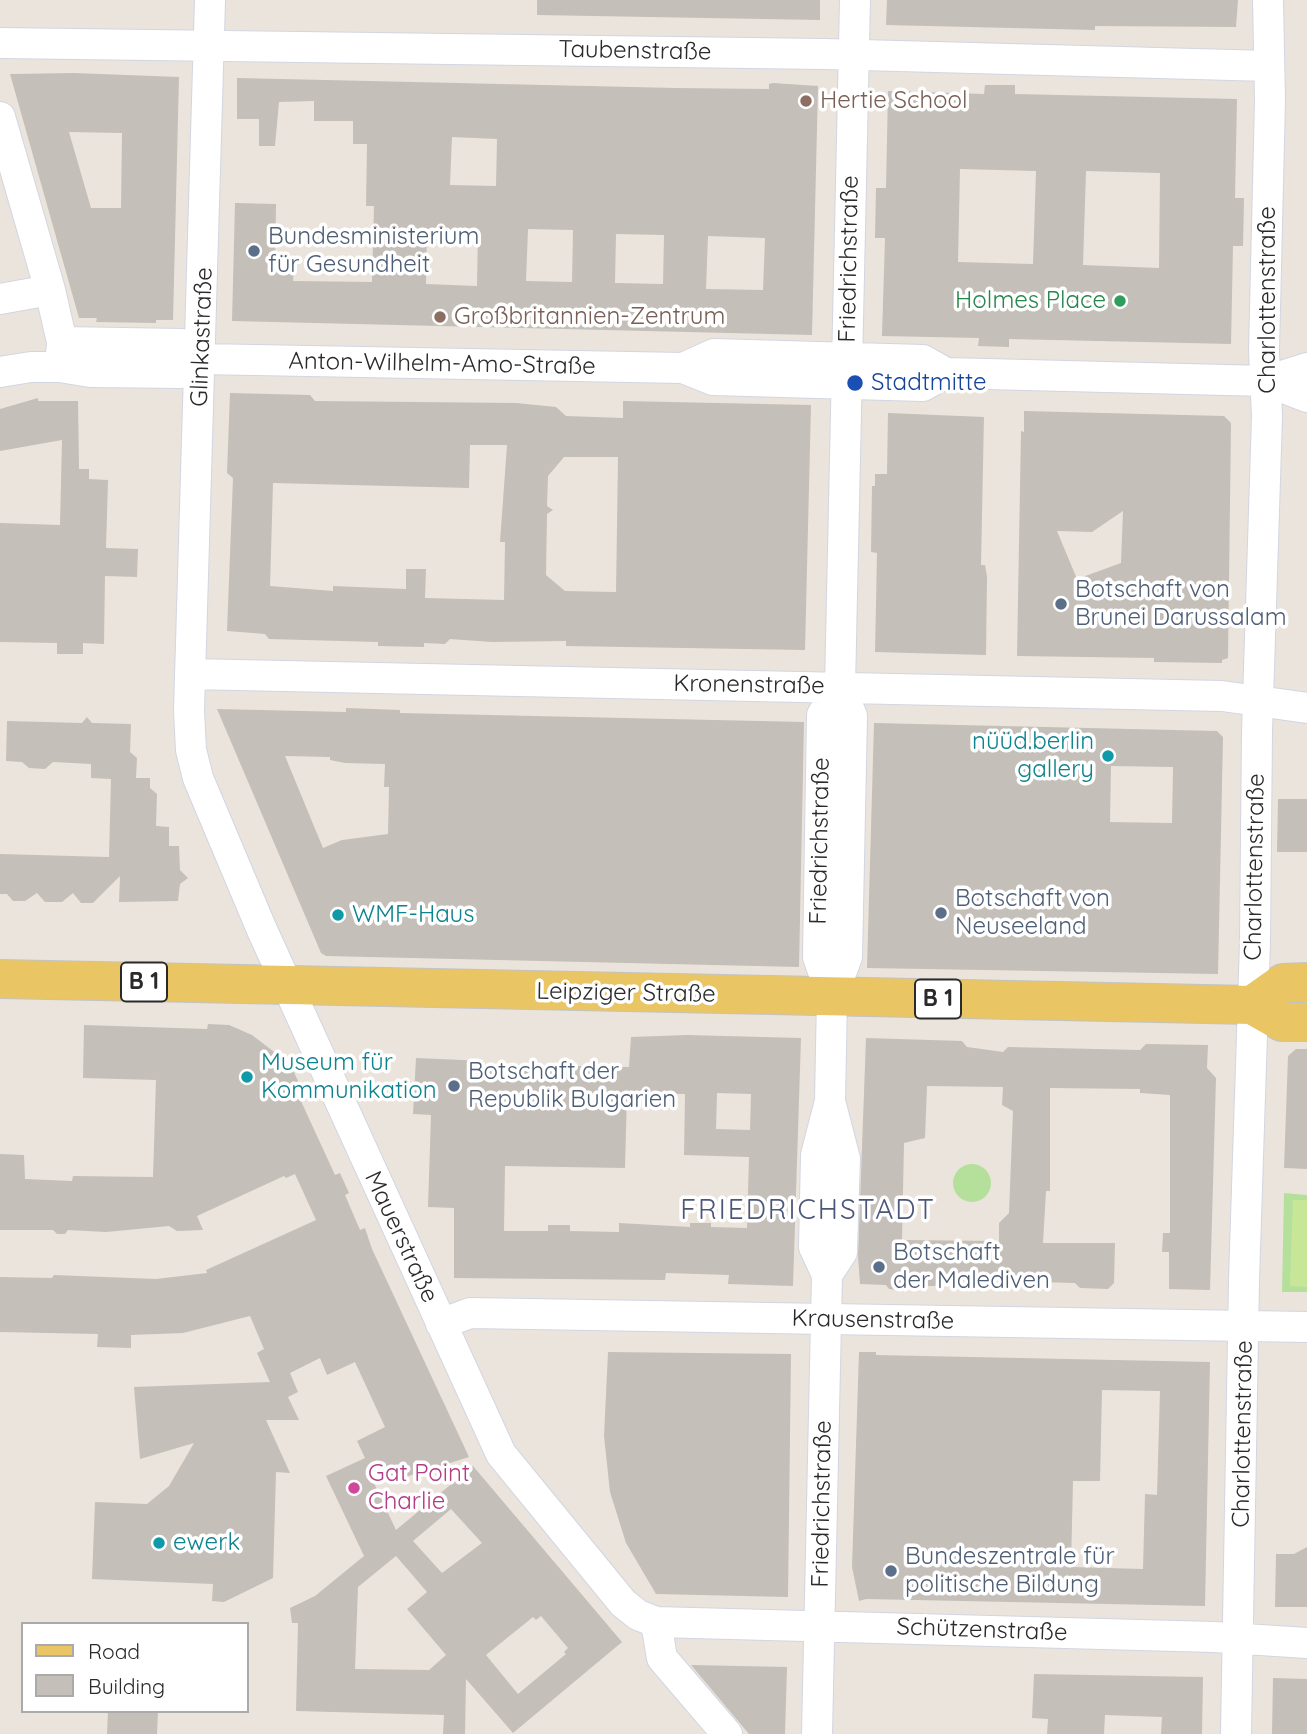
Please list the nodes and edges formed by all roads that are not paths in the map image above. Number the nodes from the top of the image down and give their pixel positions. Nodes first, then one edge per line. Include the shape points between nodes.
1 (210, 0) edge
2 (855, 0) edge
3 (1268, 0) edge
4 (0, 43) edge
5 (209, 43) junction
6 (854, 56) junction
7 (1269, 66) junction
8 (0, 117) edge
9 (50, 290) junction
10 (0, 299) edge
11 (61, 354) junction
12 (201, 359) junction
13 (1307, 368) edge
14 (846, 371) junction
15 (0, 372) edge
16 (1266, 382) junction
17 (1307, 397) edge
18 (190, 674) junction
19 (840, 687) junction
20 (1258, 702) junction
21 (1307, 708) edge
22 (0, 979) edge
23 (1307, 982) edge
24 (287, 985) junction
25 (832, 997) junction
26 (1252, 1005) junction
27 (1307, 1022) edge
28 (826, 1319) junction
29 (441, 1324) junction
30 (1244, 1325) junction
31 (1307, 1327) edge
32 (656, 1622) junction
33 (819, 1625) junction
34 (1239, 1640) junction
35 (1307, 1643) edge
36 (727, 1734) edge
37 (817, 1734) edge
38 (1237, 1734) edge

1 - 5 street, Glinkastraße
2 - 6 street, Friedrichstraße
3 - 7 street, Charlottenstraße
4 - 5 street, Taubenstraße
5 - 6 street, Taubenstraße
5 - 12 street, Glinkastraße
6 - 7 street, Taubenstraße
6 - 14 street, Friedrichstraße
7 - 16 street, Charlottenstraße
8 - 9 street
9 - 10 street
9 - 11 street
11 - 12 street, Anton-Wilhelm-Amo-Straße via 182,344
11 - 15 street, Anton-Wilhelm-Amo-Straße via 31,367
12 - 14 street, Anton-Wilhelm-Amo-Straße via 683,368 714,354
12 - 18 street, Glinkastraße
13 - 16 street, Anton-Wilhelm-Amo-Straße
14 - 16 street, Anton-Wilhelm-Amo-Straße via 923,360 946,373
14 - 19 street, Friedrichstraße
16 - 17 street, Anton-Wilhelm-Amo-Straße
16 - 20 street, Charlottenstraße
18 - 19 street, Kronenstraße
18 - 24 street, Mauerstraße via 189,734 195,768
19 - 20 street, Kronenstraße via 1222,696
19 - 25 street, Friedrichstraße via 822,715 818,957
20 - 21 street, Kronenstraße
20 - 26 street, Charlottenstraße
22 - 24 main road, Leipziger Straße / B 1
23 - 26 main road via 1283,983
24 - 25 main road, Leipziger Straße / B 1
24 - 29 street, Mauerstraße
25 - 26 main road, Leipziger Straße / B 1
25 - 28 street, Friedrichstraße via 830,1101 816,1155 814,1251 827,1275
26 - 27 main road, Leipziger Straße / B 1 via 1282,1022
26 - 30 street, Charlottenstraße
28 - 29 street, Krausenstraße via 470,1313
28 - 30 street, Krausenstraße
28 - 33 street, Friedrichstraße
29 - 32 street, Mauerstraße via 509,1466 623,1603
30 - 31 street, Krausenstraße
30 - 34 street, Charlottenstraße
32 - 33 street, Schützenstraße
32 - 36 street via 662,1658
33 - 34 street, Schützenstraße
33 - 37 street, Friedrichstraße
34 - 35 street, Schützenstraße
34 - 38 street, Charlottenstraße

